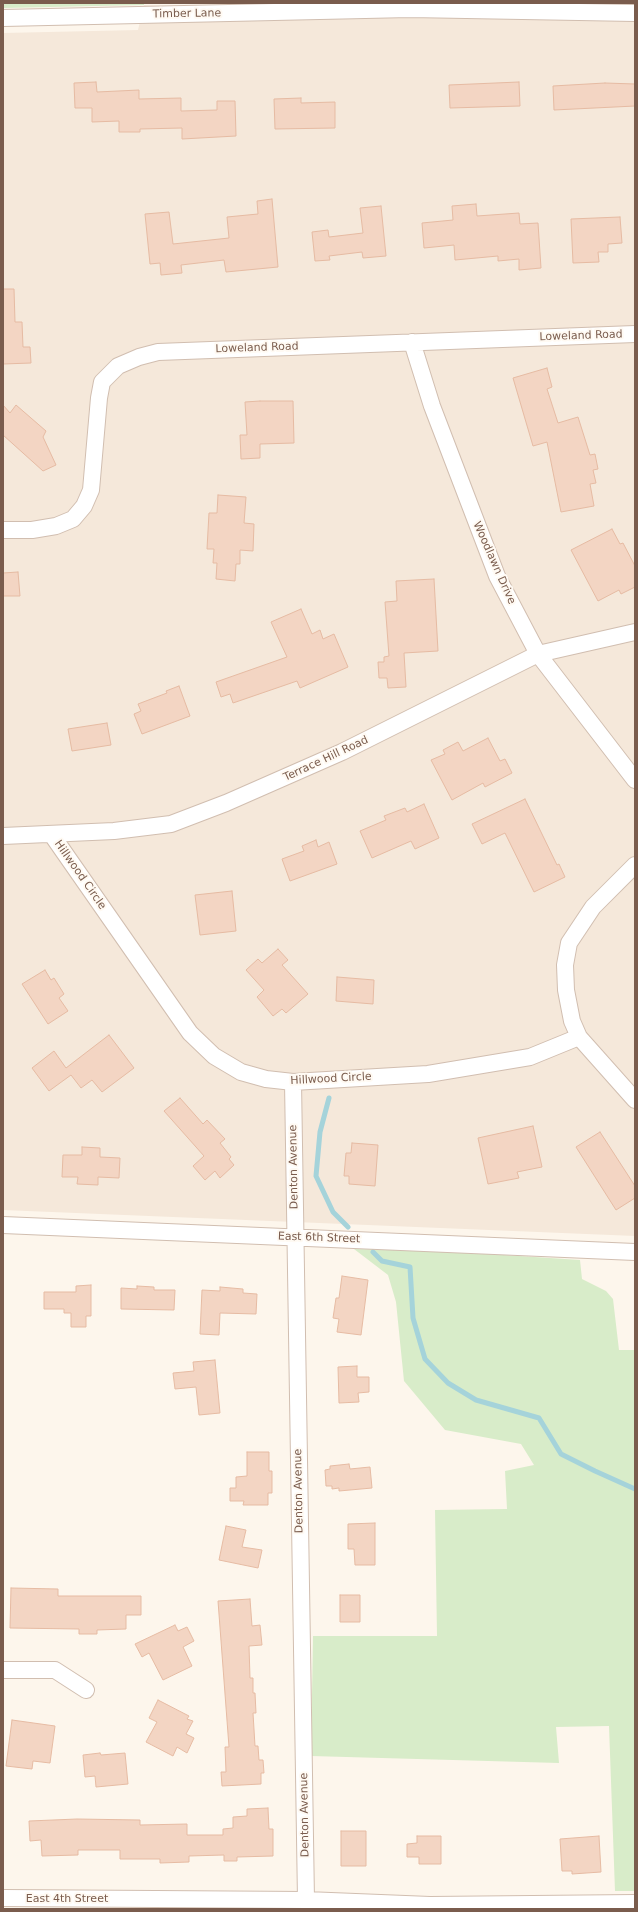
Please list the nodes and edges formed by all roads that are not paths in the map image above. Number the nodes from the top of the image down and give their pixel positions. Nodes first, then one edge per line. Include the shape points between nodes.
1 (635, 13) edge
2 (3, 18) edge
3 (635, 334) edge
4 (412, 342) junction
5 (3, 530) edge
6 (635, 632) edge
7 (538, 654) junction
8 (635, 780) edge
9 (52, 835) junction
10 (3, 836) edge
11 (635, 864) edge
12 (579, 1037) junction
13 (293, 1082) junction
14 (635, 1100) edge
15 (3, 1225) edge
16 (295, 1237) junction
17 (635, 1252) edge
18 (3, 1670) edge
19 (86, 1690) dead end
20 (3, 1898) edge
21 (306, 1900) junction
22 (635, 1903) edge
23 (430, 1907) edge

1 - 2 street, Timber Lane via 410,9
3 - 4 street, Loweland Road
4 - 5 street, Loweland Road via 158,352 118,366 102,382 91,490 84,506 73,519 56,526 32,530
4 - 7 street, Woodlawn Drive via 432,406 497,576
6 - 7 street, Terrace Hill Road
7 - 8 street, Woodlawn Drive
7 - 9 street, Terrace Hill Road via 342,752 171,824
9 - 10 street, Terrace Hill Road
9 - 13 street, Hillwood Circle via 190,1033 214,1056 241,1072 266,1079
11 - 12 street via 593,907 569,943 565,965 566,990 572,1021
12 - 13 street, Hillwood Circle via 530,1057 428,1074
12 - 14 street
13 - 16 street, Denton Avenue
15 - 16 street, East 6th Street
16 - 17 street, East 6th Street
16 - 21 street, Denton Avenue
18 - 19 street via 55,1670
20 - 21 street, East 4th Street
21 - 23 street, East 4th Street
22 - 23 street, East 4th Street

